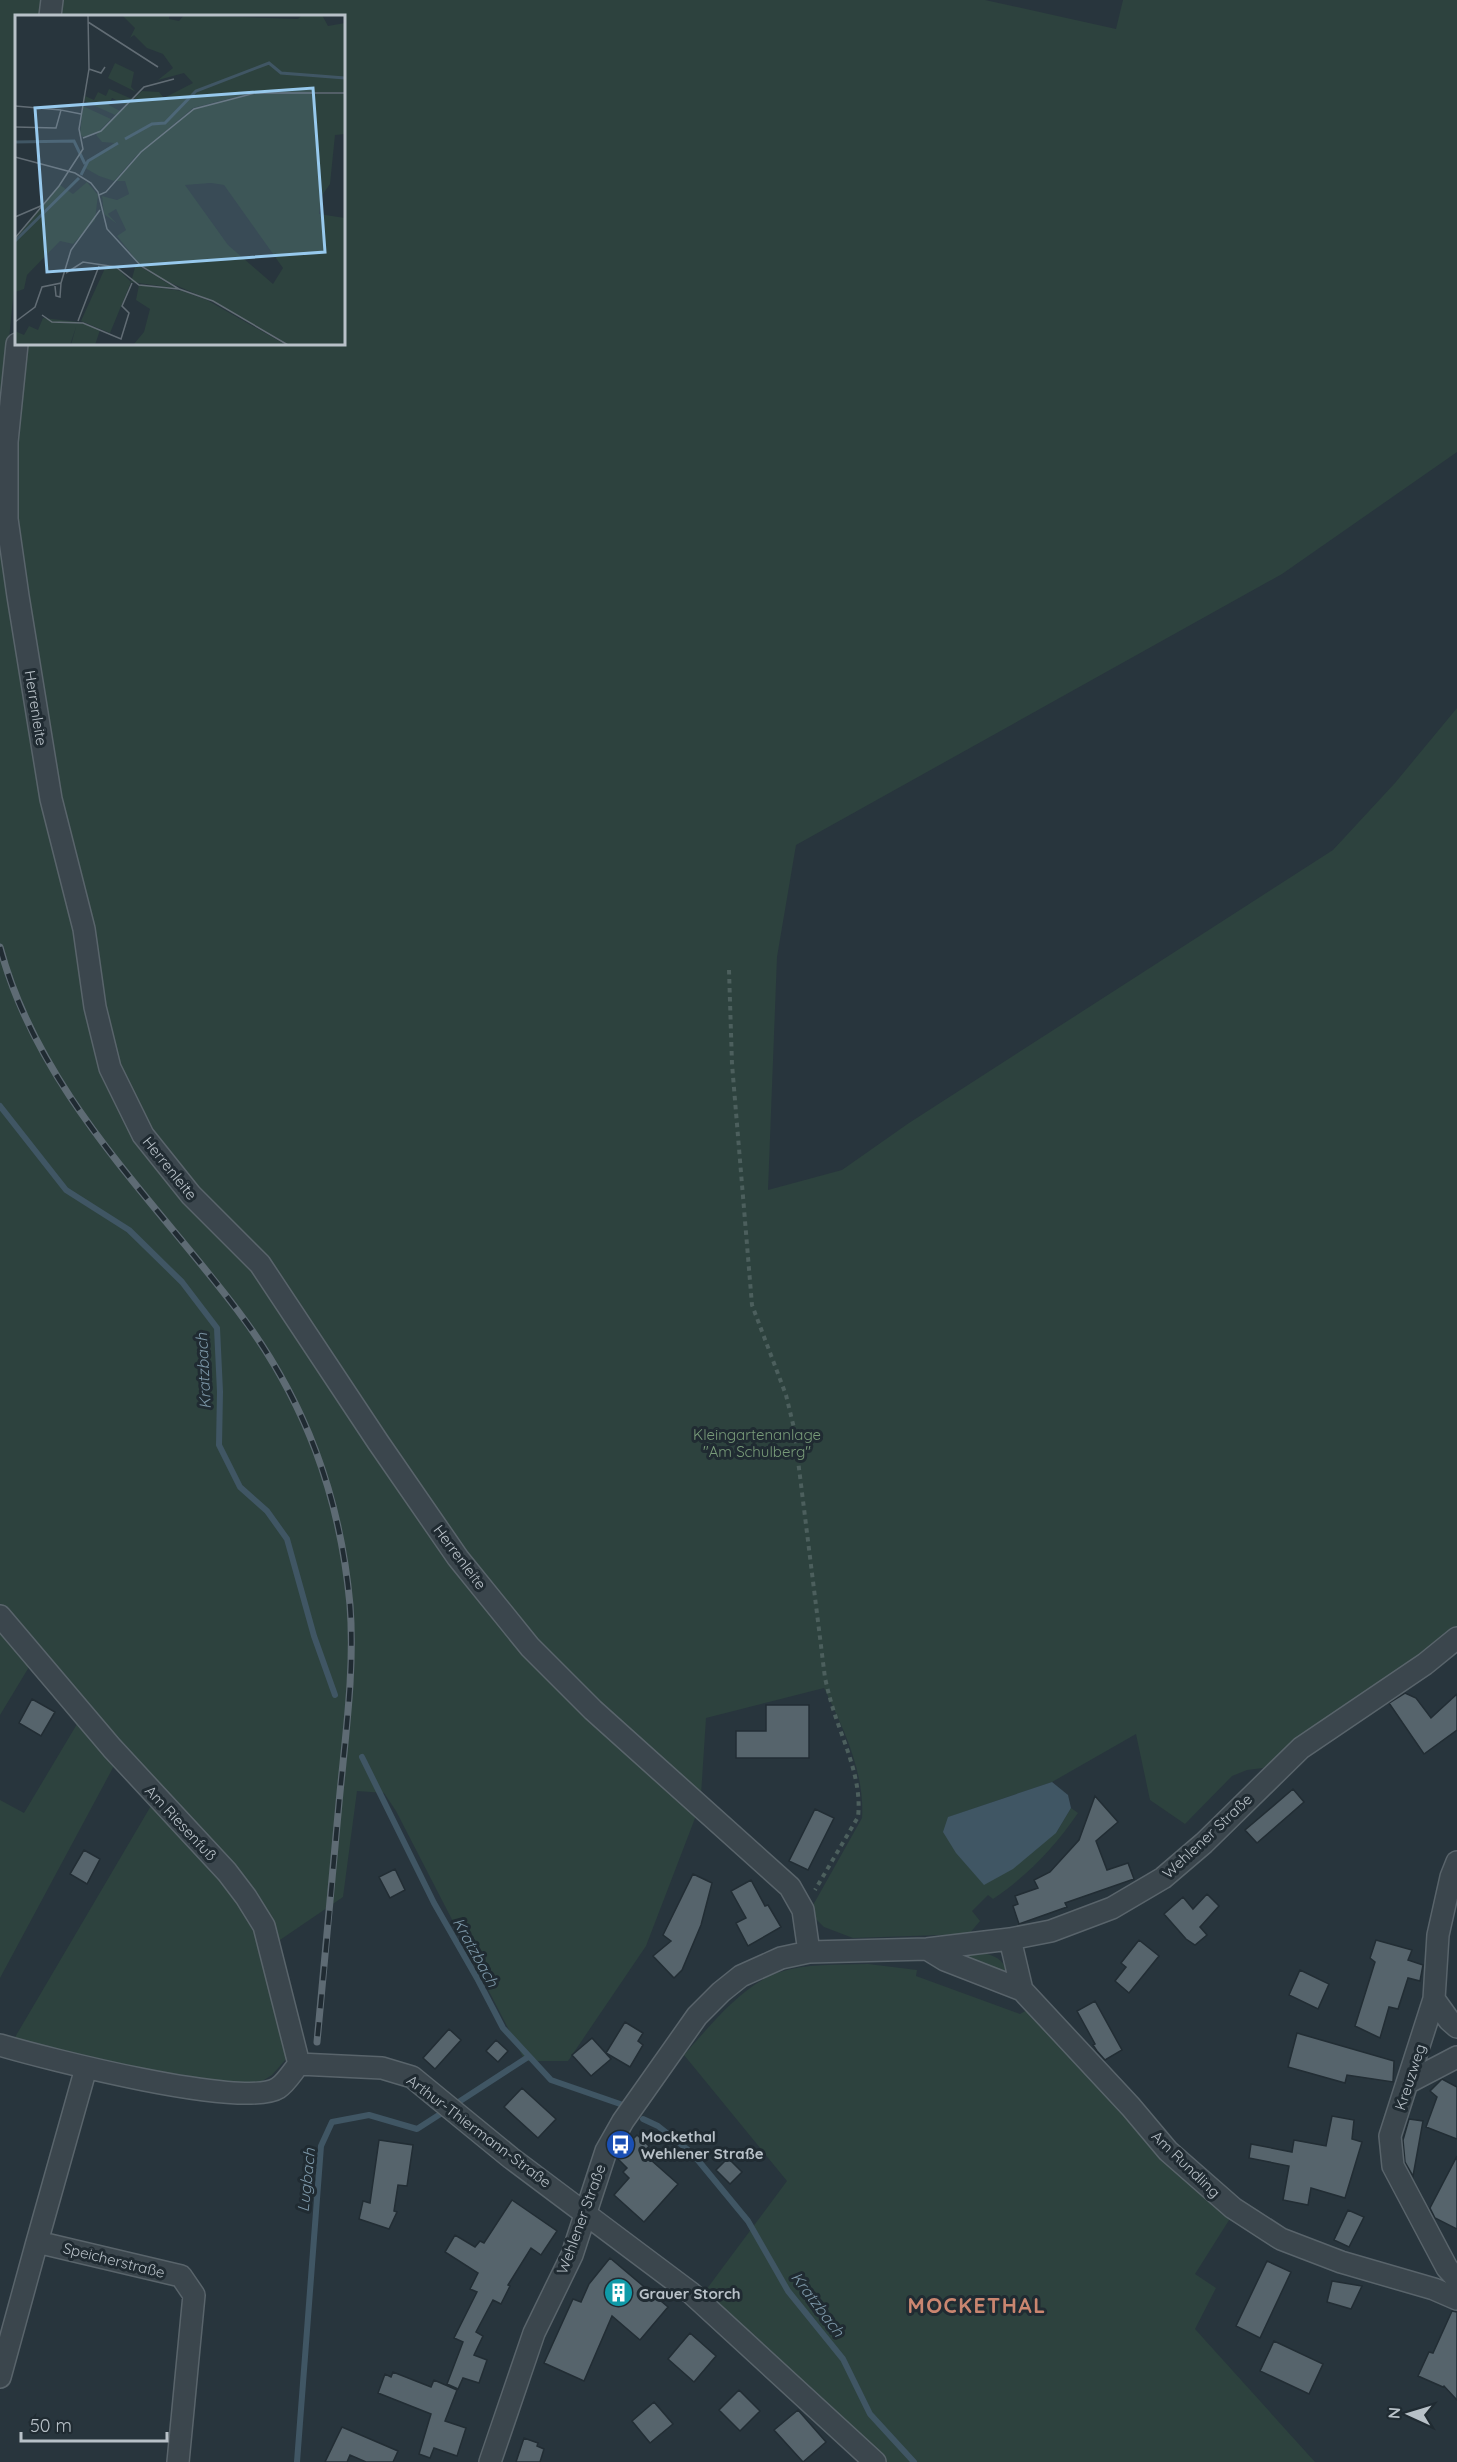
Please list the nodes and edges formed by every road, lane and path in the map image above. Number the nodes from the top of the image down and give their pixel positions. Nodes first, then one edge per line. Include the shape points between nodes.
1 (52, 0) edge
2 (50, 15) edge
3 (17, 345) edge
4 (729, 970) dead end
5 (0, 1616) edge
6 (1457, 1638) edge
7 (1457, 1862) edge
8 (803, 1910) junction
9 (1010, 1939) junction
10 (927, 1949) junction
11 (809, 1952) junction
12 (1022, 1990) junction
13 (1434, 1999) junction
14 (1457, 2027) edge
15 (0, 2045) edge
16 (1457, 2057) edge
17 (299, 2064) junction
18 (86, 2068) junction
19 (1409, 2082) junction
20 (585, 2211) junction
21 (37, 2242) junction
22 (1457, 2279) edge
23 (1457, 2299) edge
24 (0, 2377) edge
25 (866, 2458) edge
26 (178, 2462) edge
27 (490, 2462) edge

1 - 2 street
3 - 8 street, Herrenleite via 7,442 7,519 51,799 84,929 95,1007 110,1068 142,1135 190,1195 260,1264 458,1558 530,1647 593,1710 790,1887
4 - 8 path via 732,1064 752,1305 791,1417 825,1678 853,1767 860,1804 858,1817
5 - 17 street, Am Riesenfuß via 246,1897 264,1926
6 - 9 street, Wehlener Straße via 1301,1748 1163,1878 1083,1920
7 - 13 street, Kreuzweg via 1438,1935
8 - 11 street
9 - 10 street, Wehlener Straße
9 - 12 street
10 - 11 street, Wehlener Straße
10 - 12 street, Am Rundling
11 - 20 street, Wehlener Straße via 781,1958 741,1976 697,2016 619,2128 606,2151
12 - 23 street, Am Rundling via 1168,2151 1233,2208 1281,2239
13 - 14 street
13 - 19 street, Kreuzweg
15 - 18 street
16 - 19 street
17 - 18 street via 278,2088 255,2092 161,2083
17 - 20 street, Arthur-Thiermann-Straße via 382,2067 412,2077 511,2158
18 - 21 street
19 - 22 street, Kreuzweg via 1390,2136 1393,2166 1447,2268
20 - 25 street, Arthur-Thiermann-Straße via 704,2304
20 - 27 street, Wehlener Straße via 572,2255 534,2333
21 - 24 street
21 - 26 street, Speicherstraße via 181,2276 194,2295

